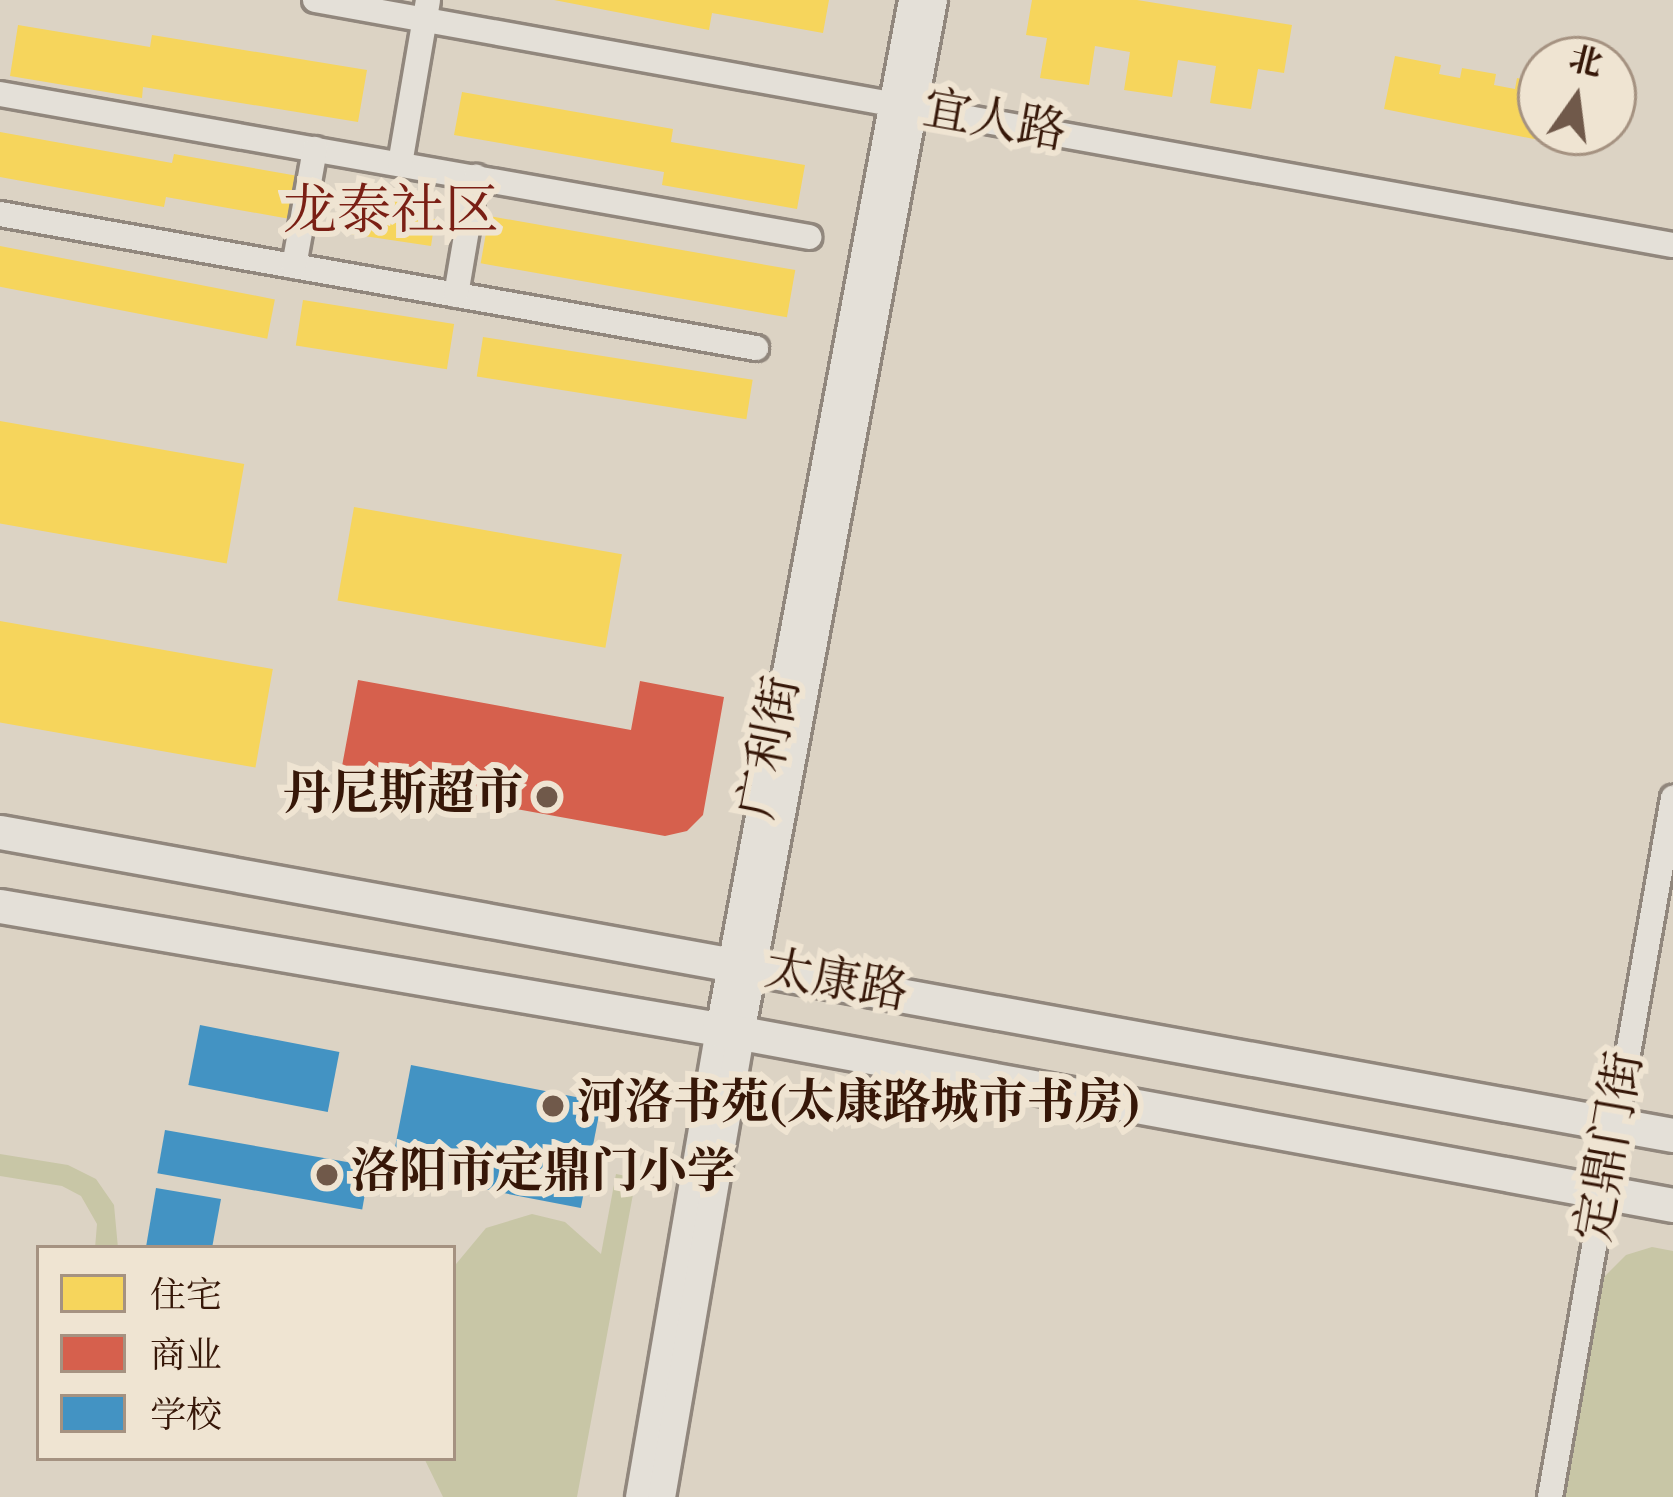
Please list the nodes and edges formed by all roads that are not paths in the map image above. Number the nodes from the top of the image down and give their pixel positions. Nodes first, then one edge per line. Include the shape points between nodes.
1 (315, 0) edge
2 (389, 0) edge
3 (912, 0) edge
4 (933, 0) edge
5 (426, 9) edge
6 (0, 94) edge
7 (906, 100) junction
8 (315, 149) junction
9 (400, 164) junction
10 (476, 177) junction
11 (0, 214) edge
12 (1673, 230) edge
13 (808, 237) dead end
14 (1673, 244) edge
15 (294, 266) junction
16 (456, 295) junction
17 (756, 348) dead end
18 (1673, 798) edge
19 (0, 813) edge
20 (0, 832) edge
21 (73, 845) junction
22 (0, 906) edge
23 (63, 916) junction
24 (0, 930) edge
25 (742, 966) junction
26 (729, 1031) junction
27 (1616, 1126) junction
28 (1673, 1135) edge
29 (1604, 1194) junction
30 (1673, 1204) edge
31 (639, 1497) edge
32 (661, 1497) edge
33 (1550, 1497) edge

1 - 5 street, 宜人路
2 - 5 street, 宜人路
3 - 7 street, 广利街
4 - 7 street, 广利街
5 - 7 street, 宜人路
5 - 9 street
6 - 8 street
7 - 12 street, 宜人路
7 - 14 street, 宜人路
7 - 25 street, 广利街
8 - 9 street
8 - 15 street
9 - 10 street
10 - 13 street
10 - 16 street
11 - 15 street
15 - 16 street
16 - 17 street
18 - 27 street, 定鼎门街
19 - 21 main road via 30,819
20 - 21 main road, 太康路
21 - 25 main road, 太康路
22 - 23 main road, 太康路
23 - 24 main road
23 - 26 main road, 太康路
25 - 26 street, 广利街
25 - 27 main road, 太康路
26 - 29 main road, 太康路
26 - 31 street, 广利街
26 - 32 street, 广利街
27 - 28 main road, 太康路
27 - 29 street, 定鼎门街
29 - 30 main road, 太康路
29 - 33 street, 定鼎门街

